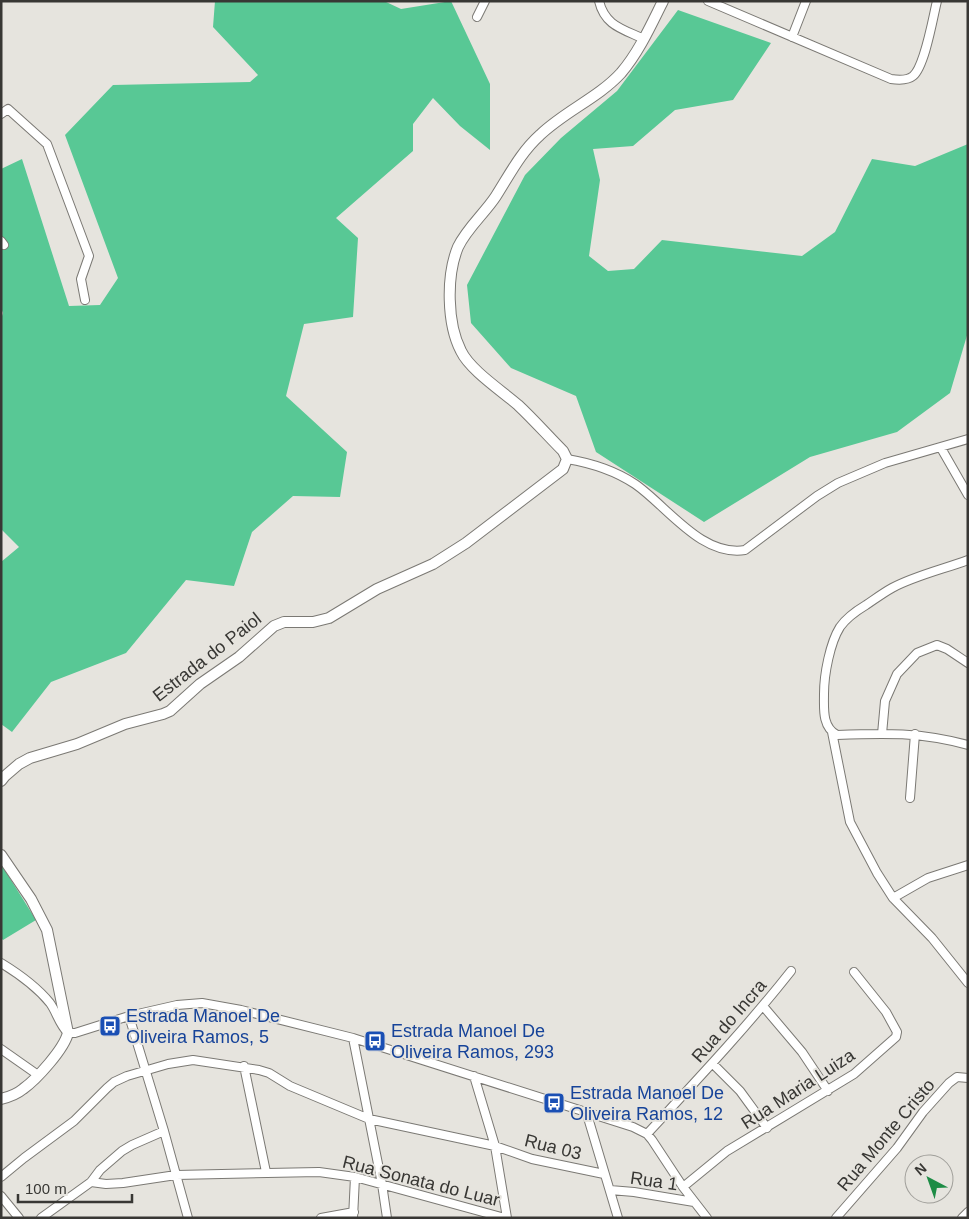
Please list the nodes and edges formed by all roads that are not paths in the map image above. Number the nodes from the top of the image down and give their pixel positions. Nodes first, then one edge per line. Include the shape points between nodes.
1 (485, 1) edge
2 (599, 1) edge
3 (663, 1) edge
4 (708, 1) edge
5 (806, 1) edge
6 (937, 1) edge
7 (477, 17) dead end
8 (792, 37) junction
9 (644, 39) junction
10 (1, 114) edge
11 (85, 300) dead end
12 (968, 439) edge
13 (941, 448) junction
14 (565, 455) junction
15 (968, 495) edge
16 (968, 560) edge
17 (968, 663) edge
18 (832, 732) junction
19 (882, 734) junction
20 (915, 734) junction
21 (968, 745) edge
22 (1, 781) edge
23 (910, 798) dead end
24 (1, 855) edge
25 (968, 866) edge
26 (893, 898) junction
27 (1, 963) edge
28 (791, 971) dead end
29 (854, 972) dead end
30 (968, 983) edge
31 (763, 1006) junction
32 (129, 1016) junction
33 (68, 1033) junction
34 (353, 1038) junction
35 (1, 1049) edge
36 (713, 1064) junction
37 (244, 1066) junction
38 (145, 1070) junction
39 (38, 1075) junction
40 (474, 1076) junction
41 (964, 1077) edge
42 (828, 1091) junction
43 (1, 1099) edge
44 (586, 1111) junction
45 (370, 1119) junction
46 (767, 1128) junction
47 (164, 1131) junction
48 (647, 1134) junction
49 (495, 1146) junction
50 (266, 1172) junction
51 (604, 1174) junction
52 (176, 1175) junction
53 (1, 1177) edge
54 (355, 1177) junction
55 (91, 1182) junction
56 (382, 1184) junction
57 (683, 1187) junction
58 (610, 1190) junction
59 (1, 1196) edge
60 (694, 1202) junction
61 (968, 1212) edge
62 (353, 1215) edge
63 (19, 1218) edge
64 (41, 1218) edge
65 (188, 1218) edge
66 (322, 1218) edge
67 (387, 1218) edge
68 (506, 1218) edge
69 (618, 1218) edge
70 (707, 1218) edge
71 (836, 1218) edge
72 (962, 1218) edge

1 - 7 street
2 - 9 street via 609,22
3 - 9 street
4 - 8 street
5 - 8 street
6 - 8 street via 925,53 913,77 906,79 891,79
9 - 14 street via 633,58 608,86 556,120 526,150 458,247 452,268 450,303 461,352
10 - 11 street via 8,109 47,144 89,256 81,279
12 - 13 street
13 - 14 street via 885,463 838,483 745,550 734,552 699,537 627,479
13 - 15 street
14 - 22 street, Estrada do Paiol via 563,469 466,543 433,564 377,589 329,618 313,622 284,622 274,626 239,658 200,684 170,711 30,758
16 - 18 street via 893,587 851,614 841,626 835,637 824,689 825,720
17 - 19 street via 937,645 917,653 897,674 885,701
18 - 19 street via 837,735
18 - 26 street via 850,822
19 - 20 street
20 - 21 street
20 - 23 street
24 - 33 street via 31,899 47,930
25 - 26 street via 928,878
26 - 30 street via 932,938
27 - 33 street via 42,994
28 - 31 street, Rua do Incra
29 - 42 street, Rua Maria Luiza via 886,1012 896,1029 896,1037 862,1068
31 - 36 street, Rua do Incra
31 - 42 street
32 - 33 street
32 - 34 street via 177,1005 202,1004 278,1018
32 - 38 street
33 - 39 street via 63,1045
34 - 40 street
34 - 45 street
35 - 39 street
36 - 46 street via 740,1091
36 - 48 street, Rua do Incra
37 - 38 street, Rua 03 via 193,1060
37 - 45 street, Rua 03 via 269,1073 290,1086
37 - 50 street
38 - 47 street
38 - 53 street, Rua 03 via 114,1082 74,1121
39 - 43 street via 21,1091
40 - 44 street
40 - 49 street
41 - 71 street, Rua Monte Cristo via 952,1080 935,1098
42 - 46 street, Rua Maria Luiza
44 - 48 street
44 - 51 street
45 - 49 street, Rua 03
45 - 56 street
46 - 57 street, Rua Maria Luiza via 727,1151
47 - 52 street
47 - 55 street via 122,1151
48 - 57 street
49 - 51 street, Rua 03 via 532,1159
49 - 68 street
50 - 52 street, Rua Sonata do Luar
50 - 54 street, Rua Sonata do Luar via 319,1172
51 - 58 street
52 - 55 street, Rua Sonata do Luar via 123,1183
52 - 65 street
54 - 56 street, Rua Sonata do Luar
54 - 62 street
55 - 64 street
56 - 67 street
56 - 68 street, Rua Sonata do Luar
57 - 60 street
58 - 60 street, Rua 1
58 - 69 street
59 - 63 street
60 - 70 street
61 - 72 street
62 - 66 street

